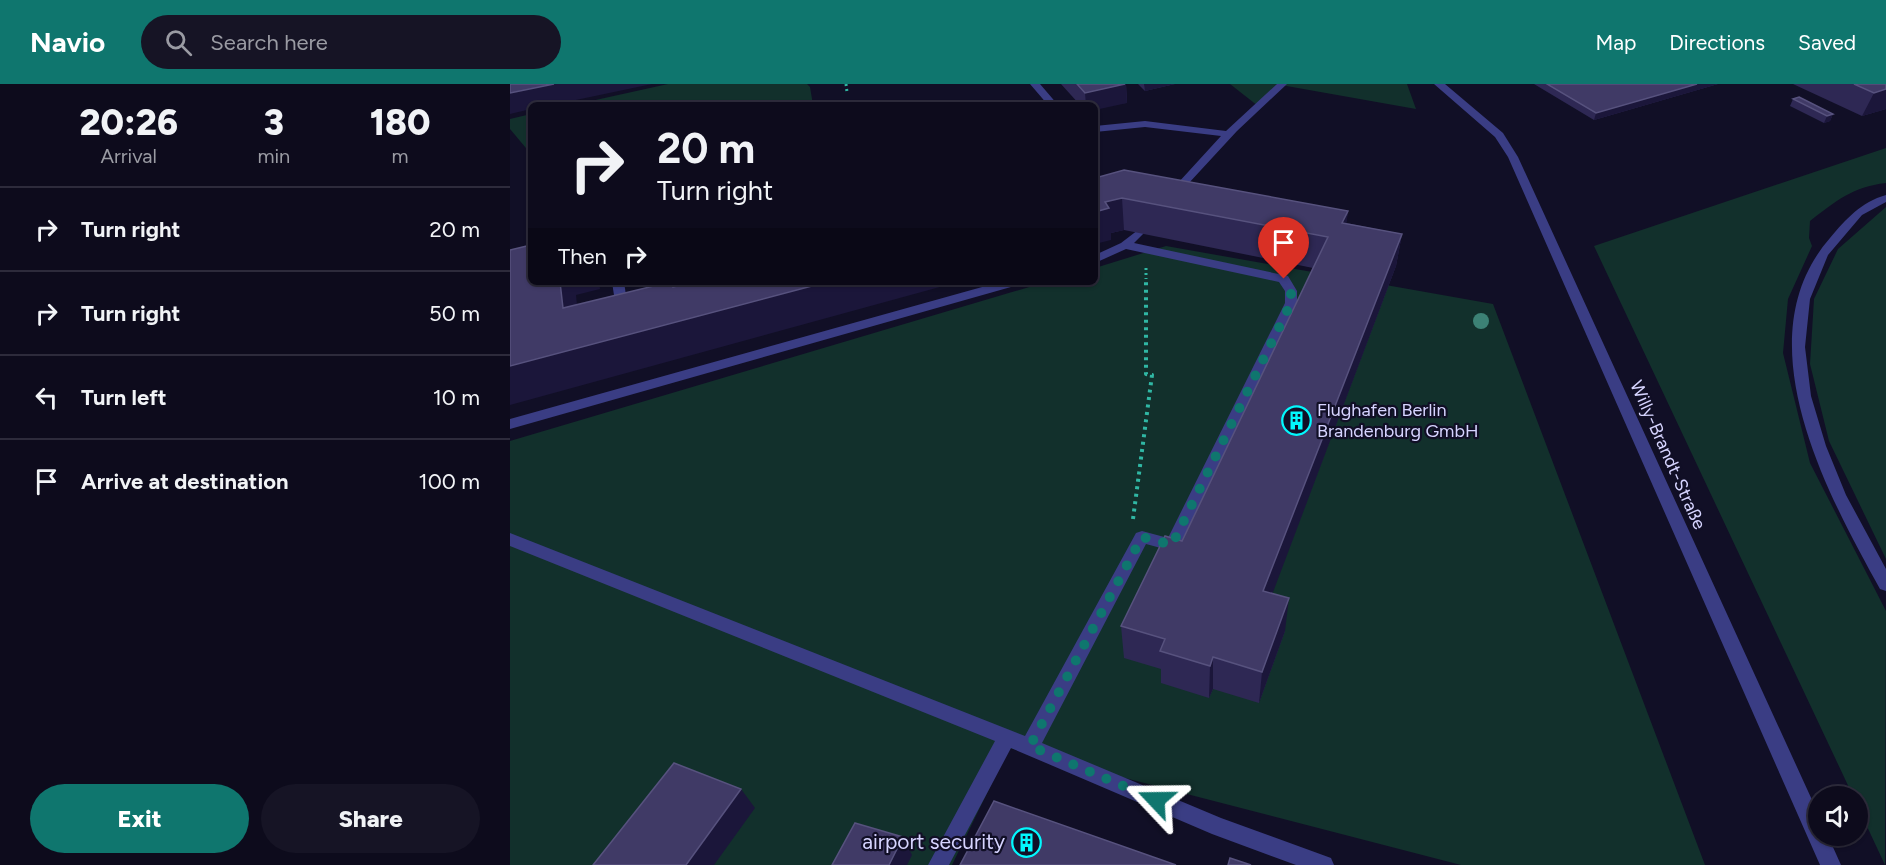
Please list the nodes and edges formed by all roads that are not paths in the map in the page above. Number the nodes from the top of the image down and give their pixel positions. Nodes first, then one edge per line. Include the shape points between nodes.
1 (1035, 84) edge
2 (1282, 84) edge
3 (1439, 84) edge
4 (1050, 102) edge
5 (1098, 129) edge
6 (1228, 134) junction
7 (1886, 198) edge
8 (1165, 202) edge
9 (1138, 233) edge
10 (1125, 245) junction
11 (1098, 258) edge
12 (618, 285) edge
13 (1003, 285) edge
14 (635, 315) edge
15 (510, 424) edge
16 (510, 539) edge
17 (1886, 584) edge
18 (1007, 737) junction
19 (1030, 746) junction
20 (938, 865) edge
21 (1324, 865) edge
22 (1831, 865) edge

1 - 4 street
2 - 6 street
3 - 22 street, Willy-Brandt-Straße via 1499,135 1513,157
5 - 6 street via 1143,122
6 - 8 street via 1171,189
7 - 17 street via 1859,212 1820,255 1804,293 1798,330 1800,381 1822,456
9 - 10 street
10 - 11 street
10 - 19 street via 1284,279 1291,291 1291,303 1172,545 1142,537
12 - 14 street via 624,318
13 - 15 street
16 - 18 street
18 - 19 street
18 - 20 street
19 - 21 street via 1219,827

